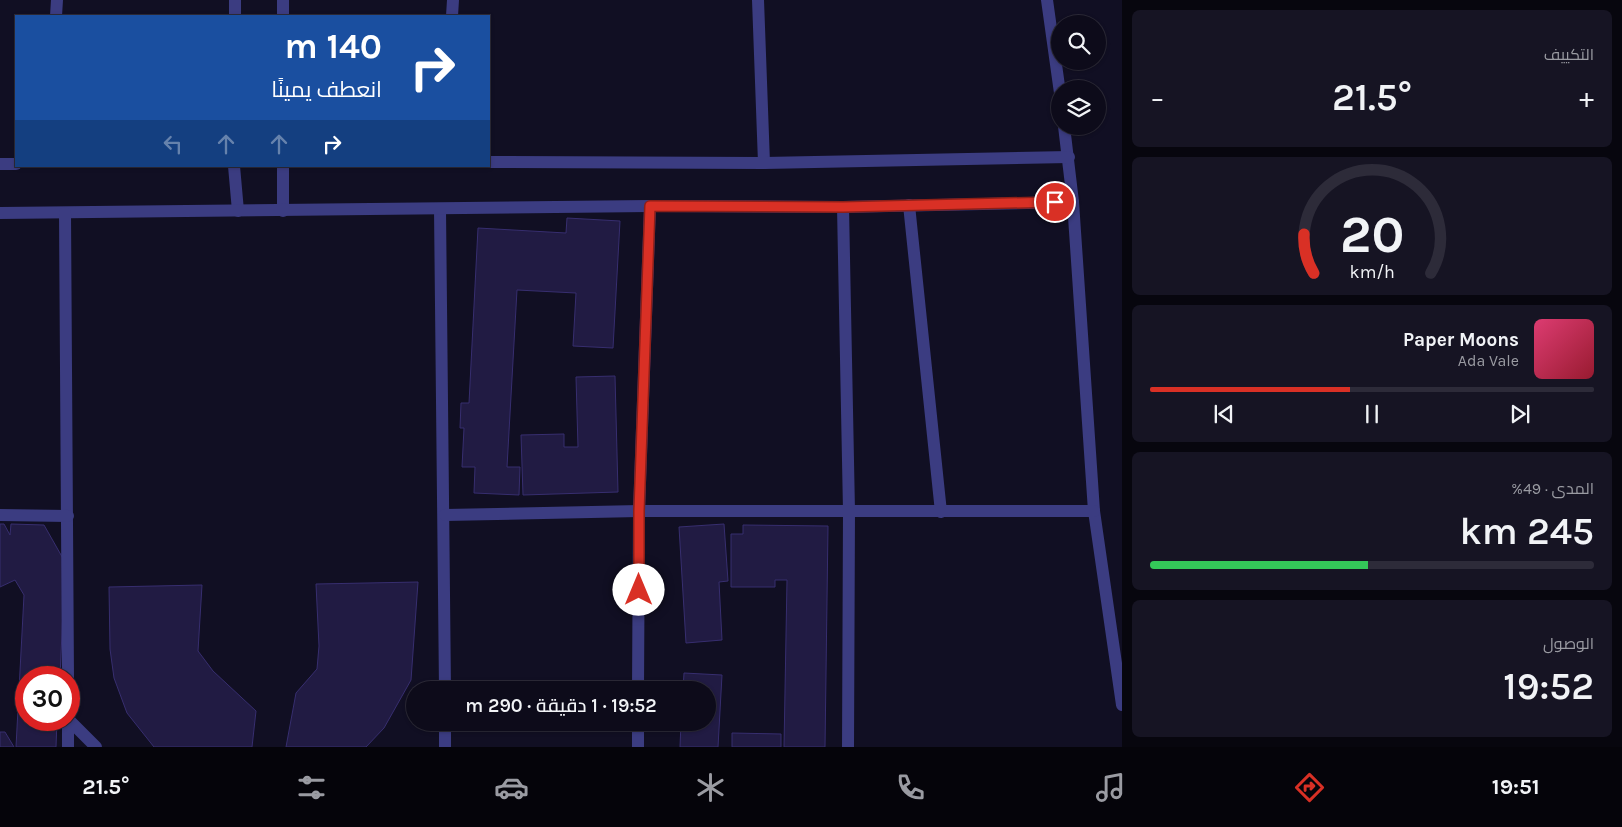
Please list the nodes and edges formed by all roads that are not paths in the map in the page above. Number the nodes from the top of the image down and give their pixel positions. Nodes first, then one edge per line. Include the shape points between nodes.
1 (56, 0) edge
2 (235, 0) edge
3 (283, 0) edge
4 (453, 0) edge
5 (758, 0) edge
6 (1048, 0) edge
7 (56, 15) edge
8 (235, 15) edge
9 (283, 15) edge
10 (452, 15) edge
11 (1058, 80) edge
12 (1065, 135) edge
13 (1068, 157) junction
14 (490, 162) edge
15 (764, 163) junction
16 (0, 164) edge
17 (15, 164) edge
18 (234, 167) edge
19 (282, 167) edge
20 (1073, 202) junction
21 (908, 205) junction
22 (650, 206) junction
23 (843, 207) junction
24 (440, 209) junction
25 (238, 211) junction
26 (283, 211) junction
27 (0, 212) edge
28 (65, 213) junction
29 (639, 511) junction
30 (849, 511) junction
31 (1094, 511) junction
32 (941, 512) junction
33 (0, 515) edge
34 (68, 516) junction
35 (444, 516) junction
36 (68, 666) edge
37 (445, 681) edge
38 (638, 681) edge
39 (1122, 705) edge
40 (68, 731) edge
41 (79, 731) edge
42 (444, 731) edge
43 (638, 731) edge
44 (442, 745) edge
45 (68, 747) edge
46 (96, 747) edge
47 (638, 747) edge
48 (848, 747) edge

1 - 7 street
2 - 8 street
3 - 9 street
4 - 10 street
5 - 15 street
6 - 11 street
12 - 13 street
13 - 15 street
13 - 20 street
14 - 15 street
16 - 17 street
18 - 25 street
19 - 26 street
20 - 21 street
20 - 31 street
21 - 23 street
21 - 32 street
22 - 23 street
22 - 24 street
22 - 29 street
23 - 30 street
24 - 26 street
24 - 35 street
25 - 26 street
25 - 28 street
27 - 28 street
28 - 34 street
29 - 30 street
29 - 35 street
29 - 38 street
30 - 32 street
30 - 48 street
31 - 32 street
31 - 39 street
33 - 34 street
34 - 36 street
35 - 37 street
40 - 45 street
41 - 46 street
42 - 44 street
43 - 47 street

